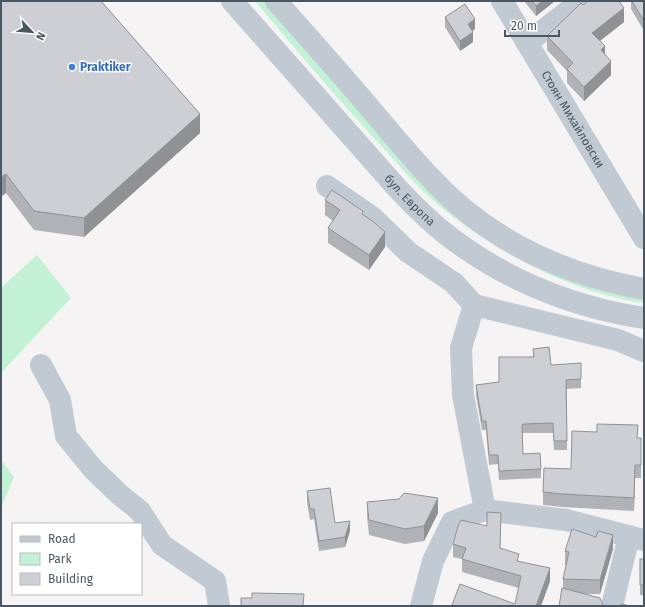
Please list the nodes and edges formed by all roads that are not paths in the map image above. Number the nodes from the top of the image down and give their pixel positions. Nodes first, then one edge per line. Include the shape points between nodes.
1 (232, 1) edge
2 (276, 1) edge
3 (502, 1) edge
4 (581, 1) edge
5 (527, 43) junction
6 (327, 186) dead end
7 (644, 238) edge
8 (644, 289) edge
9 (474, 305) junction
10 (644, 318) edge
11 (644, 351) edge
12 (41, 365) dead end
13 (485, 510) junction
14 (636, 538) edge
15 (218, 606) edge
16 (421, 606) edge
17 (612, 606) edge

1 - 10 street, бул. Европа via 398,189 446,234 493,267 538,288 594,308
2 - 8 street via 428,176 473,217 523,250 546,260 596,277
3 - 5 street, Стоян Михайловски
4 - 5 street
5 - 7 street, Стоян Михайловски
6 - 9 street via 372,217 408,252 454,283
9 - 11 street via 618,340
9 - 13 street via 461,348 463,395
12 - 15 street via 60,400 66,436 94,470 140,511 162,544 215,581
13 - 14 street via 566,520
13 - 16 street via 452,522 433,561
14 - 17 street

